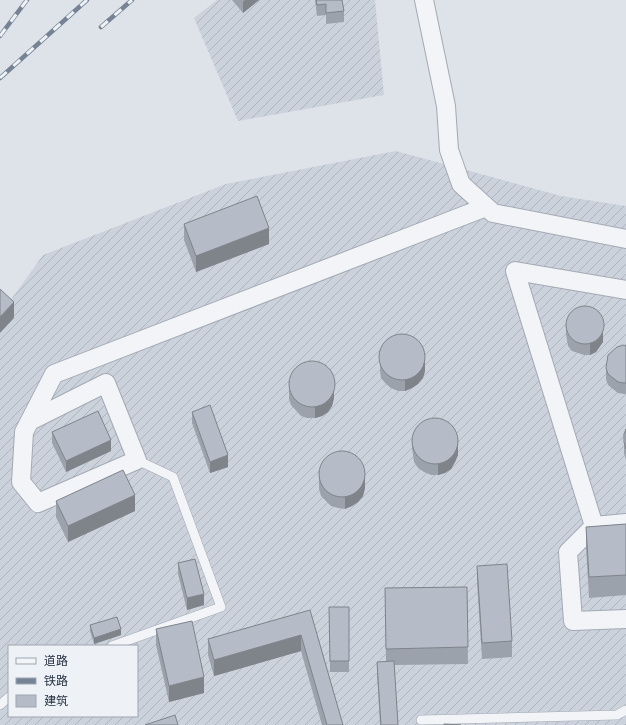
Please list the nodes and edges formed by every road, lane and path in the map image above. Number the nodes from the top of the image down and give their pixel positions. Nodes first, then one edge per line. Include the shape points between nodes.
1 (424, 0) edge
2 (486, 207) junction
3 (626, 239) edge
4 (626, 290) edge
5 (30, 420) junction
6 (137, 460) junction
7 (626, 523) edge
8 (594, 526) junction
9 (626, 620) edge
10 (115, 645) edge
11 (8, 698) edge
12 (0, 705) edge
13 (626, 710) edge
14 (421, 720) dead end
15 (525, 721) edge

1 - 2 street via 446,106 450,150 461,184
2 - 3 street via 493,213
2 - 5 street via 54,374
4 - 8 street via 515,271
5 - 6 street via 106,383
5 - 6 street via 24,432 21,482 38,502
6 - 10 lane via 173,477 221,607
7 - 8 street
8 - 9 street via 568,552 573,621
11 - 12 lane
13 - 15 lane via 617,715
14 - 15 lane

